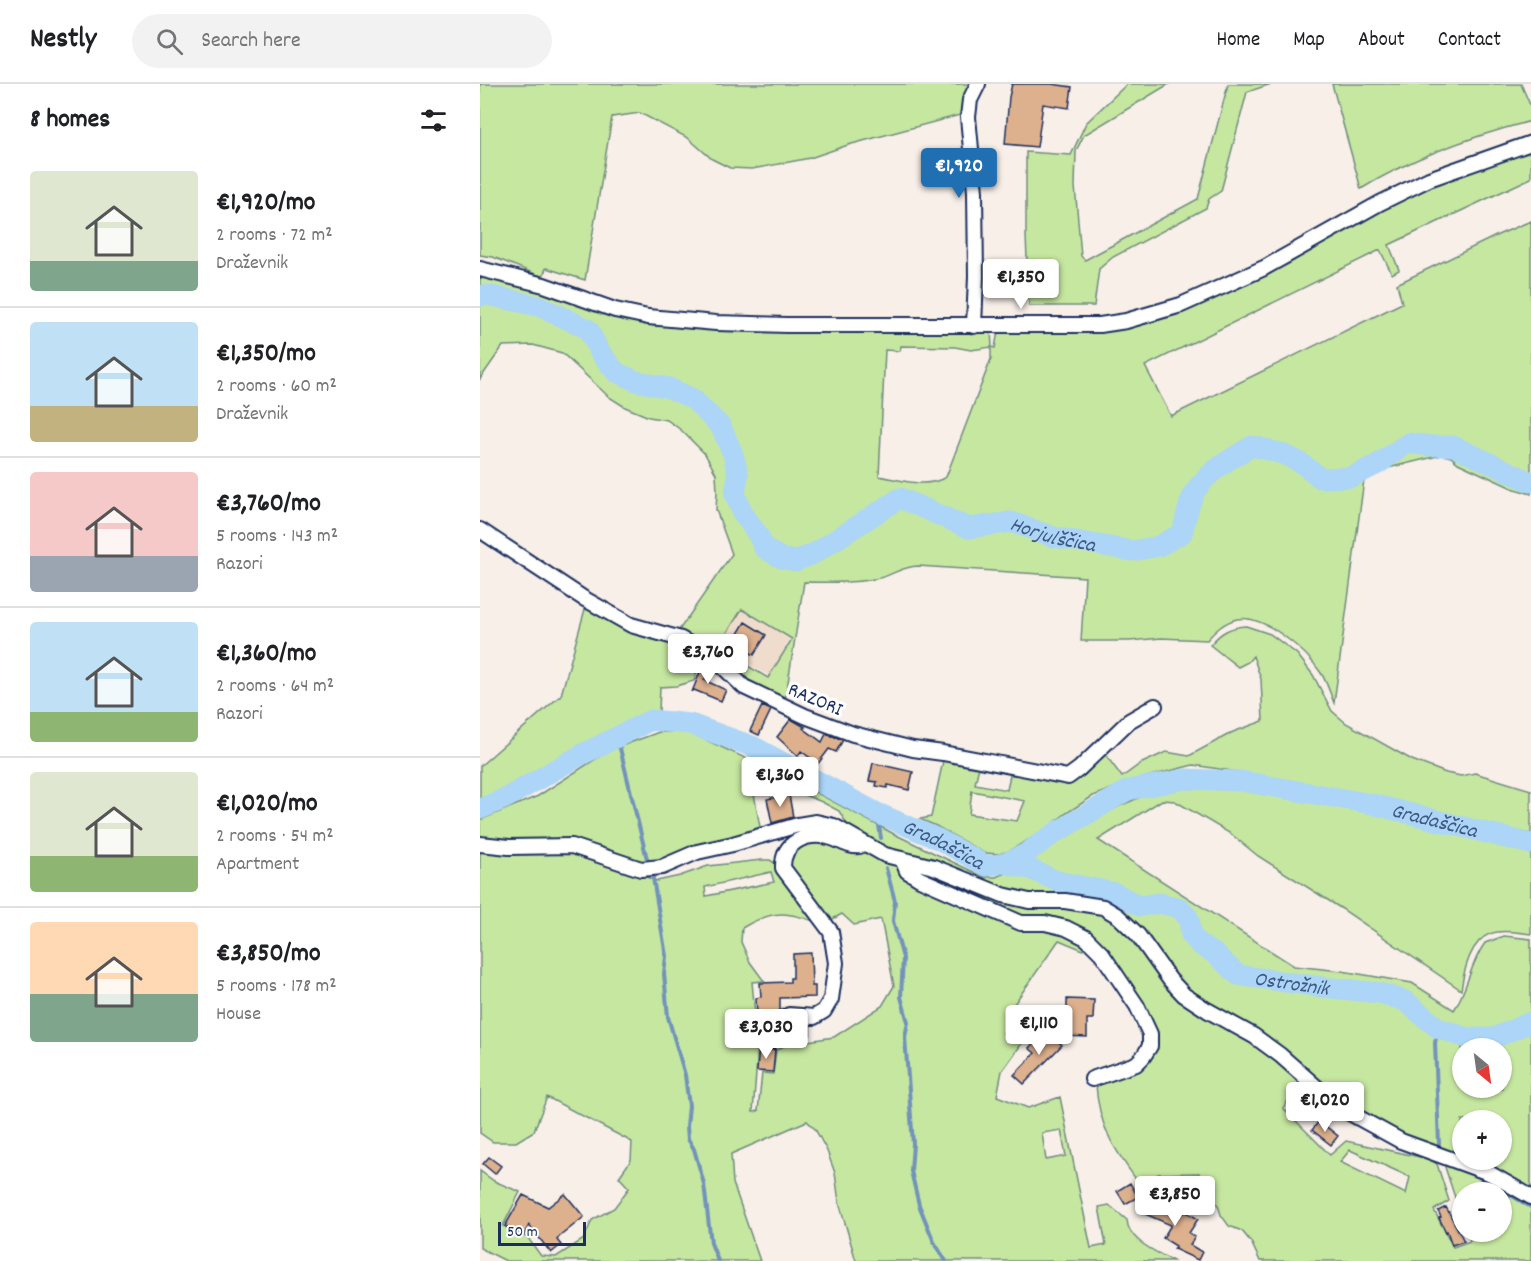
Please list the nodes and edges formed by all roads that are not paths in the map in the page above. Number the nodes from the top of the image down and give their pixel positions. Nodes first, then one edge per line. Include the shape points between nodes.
1 (978, 84) edge
2 (1531, 143) edge
3 (480, 269) edge
4 (974, 326) junction
5 (480, 530) edge
6 (1155, 706) dead end
7 (480, 844) edge
8 (865, 845) junction
9 (903, 859) junction
10 (769, 1042) dead end
11 (1092, 1079) dead end
12 (1531, 1197) edge

1 - 4 street via 970,100 968,117 975,192
2 - 4 street via 1380,203 1264,268 1181,305 1100,325
3 - 4 street via 648,317 716,323
5 - 6 street, RAZORI via 583,598 632,625 681,639 716,660 744,687 853,734 1068,777 1130,721
7 - 8 street via 572,846 641,869 662,867 697,852 816,822 834,826
8 - 9 street
8 - 10 street via 854,847 813,835 793,843 783,858 783,868 831,932 836,963 831,999 824,1011 814,1017 789,1015
9 - 11 street via 908,871 920,879 1021,923 1066,928 1086,938 1102,954 1137,1006 1150,1034 1150,1046 1136,1064
9 - 12 street via 1003,895 1102,907 1138,935 1184,995 1254,1036 1339,1107 1401,1141 1489,1173

